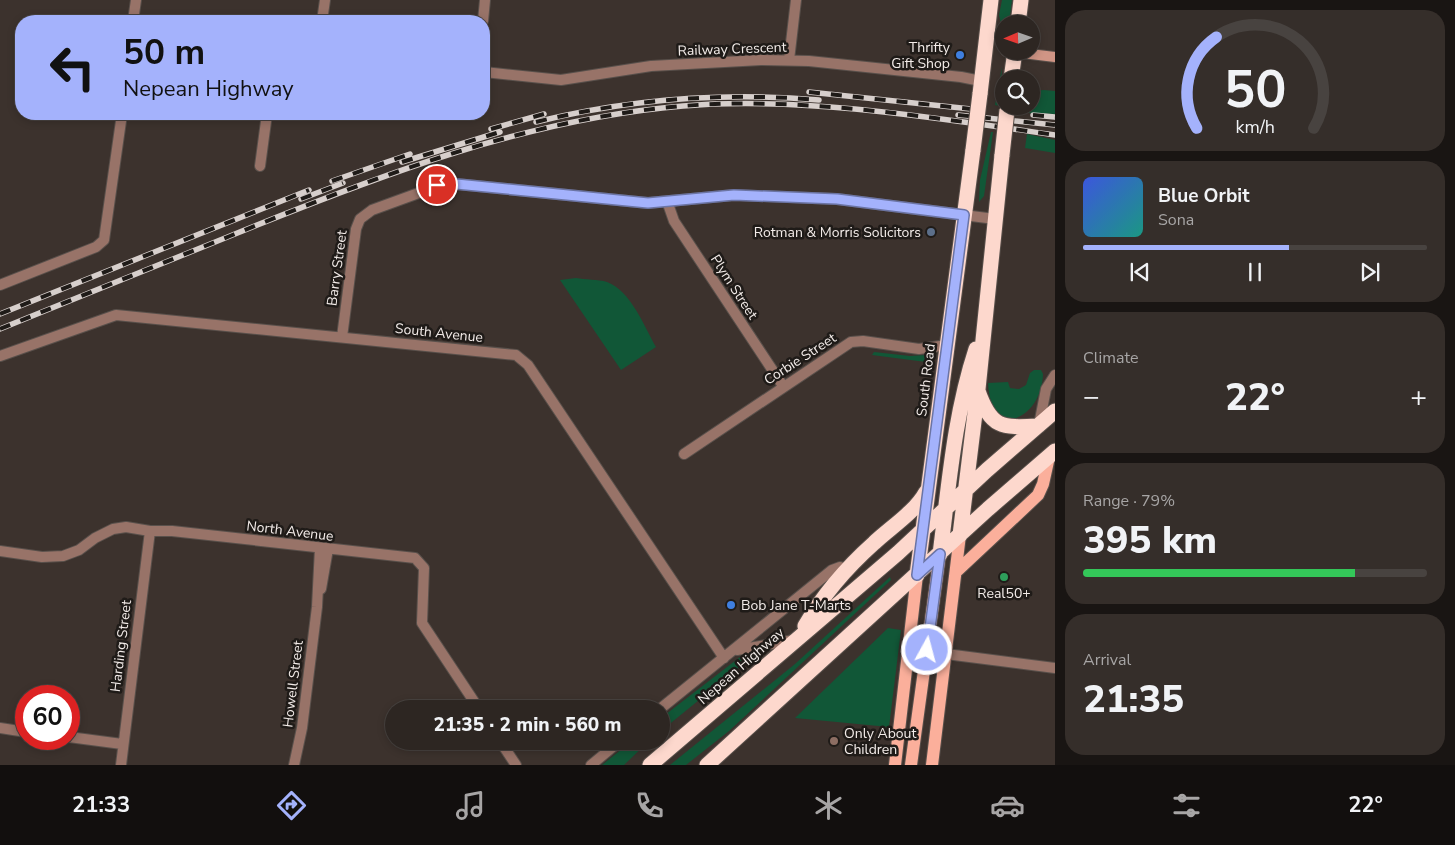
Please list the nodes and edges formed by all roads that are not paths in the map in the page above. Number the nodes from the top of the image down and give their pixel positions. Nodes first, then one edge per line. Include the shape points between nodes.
1 (136, 0) edge
2 (325, 0) edge
3 (485, 0) edge
4 (796, 0) edge
5 (991, 0) edge
6 (1021, 0) edge
7 (134, 15) edge
8 (323, 15) edge
9 (484, 15) edge
10 (1019, 15) edge
11 (985, 48) junction
12 (995, 49) edge
13 (1040, 55) edge
14 (1055, 57) edge
15 (789, 60) junction
16 (490, 73) edge
17 (980, 87) junction
18 (1007, 115) edge
19 (121, 120) edge
20 (266, 120) edge
21 (260, 166) dead end
22 (667, 201) junction
23 (964, 215) junction
24 (995, 219) junction
25 (0, 285) edge
26 (984, 324) junction
27 (342, 337) junction
28 (947, 345) junction
29 (0, 356) edge
30 (1055, 375) edge
31 (783, 386) junction
32 (978, 389) junction
33 (1055, 412) edge
34 (1038, 425) junction
35 (684, 454) dead end
36 (1052, 454) edge
37 (928, 488) junction
38 (965, 490) junction
39 (946, 508) junction
40 (922, 530) junction
41 (150, 531) junction
42 (960, 535) junction
43 (324, 549) junction
44 (0, 551) edge
45 (940, 554) junction
46 (846, 569) junction
47 (956, 572) junction
48 (917, 575) junction
49 (798, 638) junction
50 (733, 651) junction
51 (946, 654) junction
52 (724, 658) junction
53 (925, 666) junction
54 (1055, 668) edge
55 (473, 700) edge
56 (670, 701) edge
57 (0, 728) edge
58 (15, 730) edge
59 (80, 738) edge
60 (122, 744) junction
61 (914, 747) junction
62 (506, 750) edge
63 (609, 750) edge
64 (934, 750) junction
65 (121, 765) edge
66 (294, 765) edge
67 (516, 765) edge
68 (591, 765) edge
69 (650, 765) edge
70 (707, 765) edge
71 (895, 765) edge
72 (910, 765) edge
73 (932, 765) edge

1 - 7 street
2 - 8 street
3 - 9 street
4 - 15 street
5 - 11 highway, South Road
6 - 10 highway
11 - 12 main road
11 - 17 highway, South Road
13 - 14 main road
15 - 16 street, Railway Crescent via 680,64 561,80
15 - 17 street, Railway Crescent via 961,77
17 - 23 highway, South Road, bridge
18 - 24 highway, bridge
19 - 25 street via 107,233 101,243
20 - 21 street
22 - 23 street, Barry Street via 734,195 837,199
22 - 27 street, Barry Street via 648,203 446,183 372,210 360,219 356,229
22 - 31 street, Plym Street via 674,221
23 - 24 street, Barry Street
23 - 28 highway, South Road
24 - 26 highway
26 - 32 highway
26 - 39 highway via 961,397
27 - 29 street, South Avenue via 116,315
27 - 52 street, South Avenue via 511,354 524,361
28 - 31 street, Corbie Street via 919,349 859,341
28 - 37 highway, South Road
30 - 34 street via 1046,389
31 - 35 street, Corbie Street
32 - 34 highway via 987,410 1002,425
32 - 38 highway
33 - 34 highway, Nepean Highway
34 - 38 highway, Nepean Highway
36 - 42 highway
36 - 47 main road via 1043,484 1030,504
37 - 40 highway, South Road
37 - 46 highway via 917,505
38 - 39 highway, Nepean Highway
38 - 42 highway
39 - 40 highway, Nepean Highway
39 - 45 highway
40 - 48 highway, South Road
40 - 49 highway, Nepean Highway
41 - 43 street, North Avenue
41 - 44 street, North Avenue via 133,527 113,529 80,550 63,556 42,557
41 - 60 street, Harding Street
42 - 45 highway
42 - 47 main road
43 - 55 street, North Avenue via 418,560 424,568 421,608 424,628
43 - 66 street, Howell Street via 302,728
45 - 48 highway
45 - 53 main road
46 - 49 highway via 825,593
46 - 50 street via 832,570
47 - 51 main road
48 - 70 highway
48 - 71 main road, South Road
49 - 50 street
49 - 69 highway, Nepean Highway
50 - 52 street
51 - 53 main road
51 - 54 street
51 - 64 main road
52 - 56 street
53 - 61 main road
57 - 58 street
59 - 60 street
60 - 65 street, Harding Street
61 - 64 main road
61 - 72 main road
62 - 67 street
63 - 68 street
64 - 73 main road

